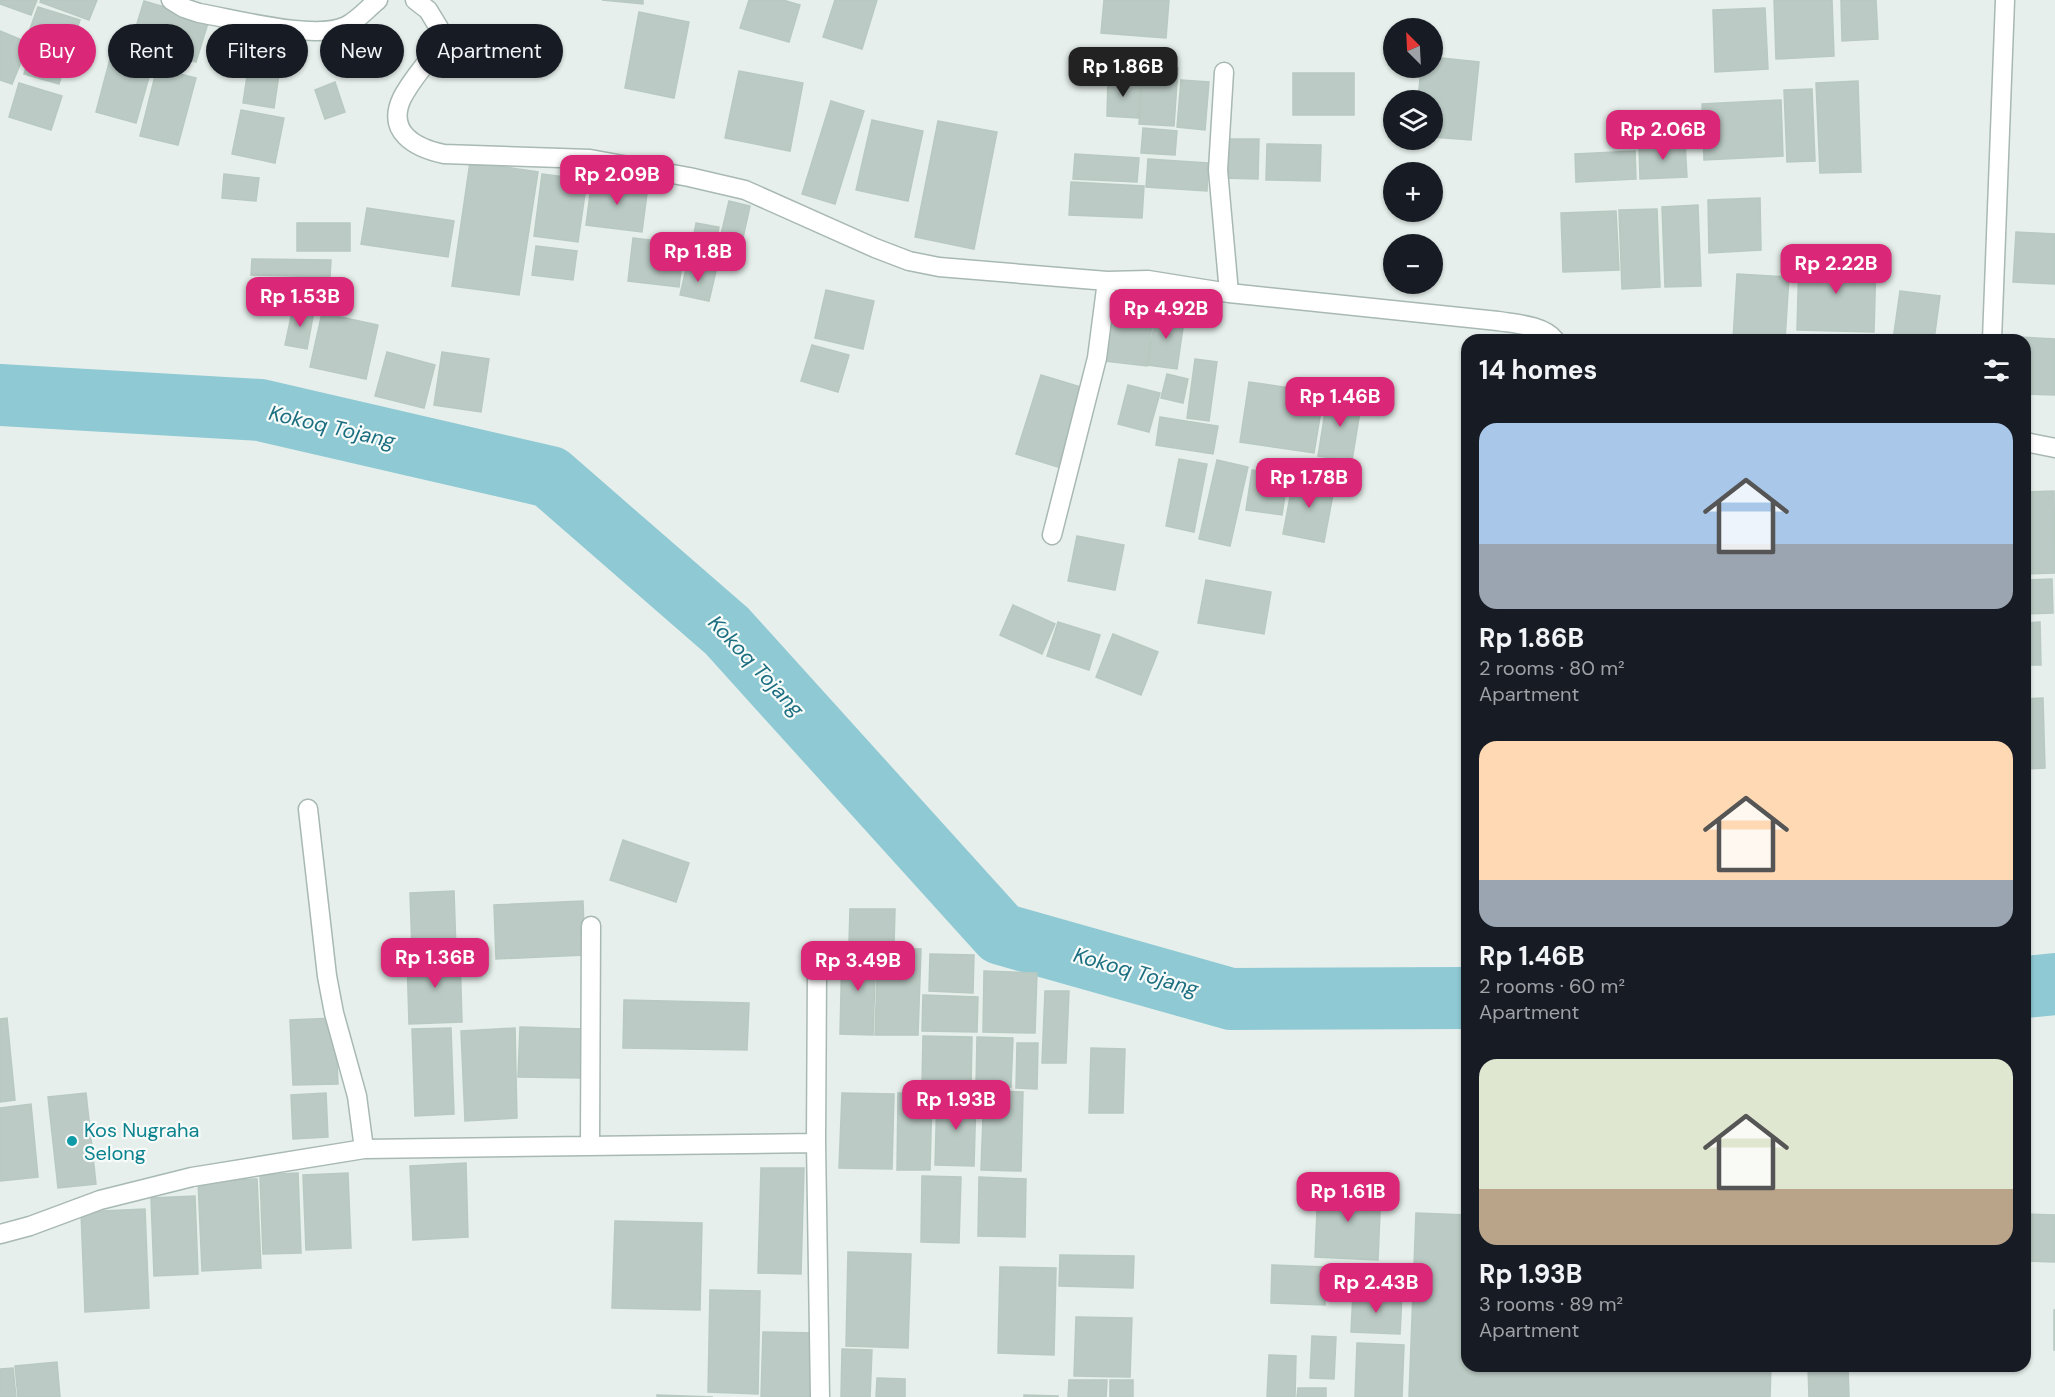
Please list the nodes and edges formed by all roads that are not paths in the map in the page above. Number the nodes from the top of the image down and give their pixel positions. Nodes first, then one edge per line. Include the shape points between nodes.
1 (171, 0) edge
2 (378, 0) edge
3 (415, 0) edge
4 (2005, 0) edge
5 (1224, 72) dead end
6 (1107, 281) junction
7 (1229, 293) junction
8 (1549, 334) edge
9 (1992, 334) edge
10 (2031, 443) edge
11 (2055, 448) edge
12 (1052, 535) dead end
13 (308, 809) dead end
14 (591, 926) dead end
15 (817, 970) dead end
16 (816, 1143) junction
17 (590, 1145) junction
18 (364, 1149) junction
19 (0, 1234) edge
20 (820, 1397) edge

1 - 2 street via 199,13 326,32 346,26
3 - 6 street via 428,10 439,28 433,53 401,100 397,122 404,135 423,149 590,159 689,177 745,190 909,261
4 - 9 street
5 - 7 street via 1218,170
6 - 7 street via 1148,280
6 - 12 street via 1097,358
7 - 8 street via 1498,321
10 - 11 street
13 - 18 street via 327,976 357,1096
14 - 17 street
15 - 16 street
16 - 17 street
16 - 20 street
17 - 18 street
18 - 19 street via 180,1180 100,1200

